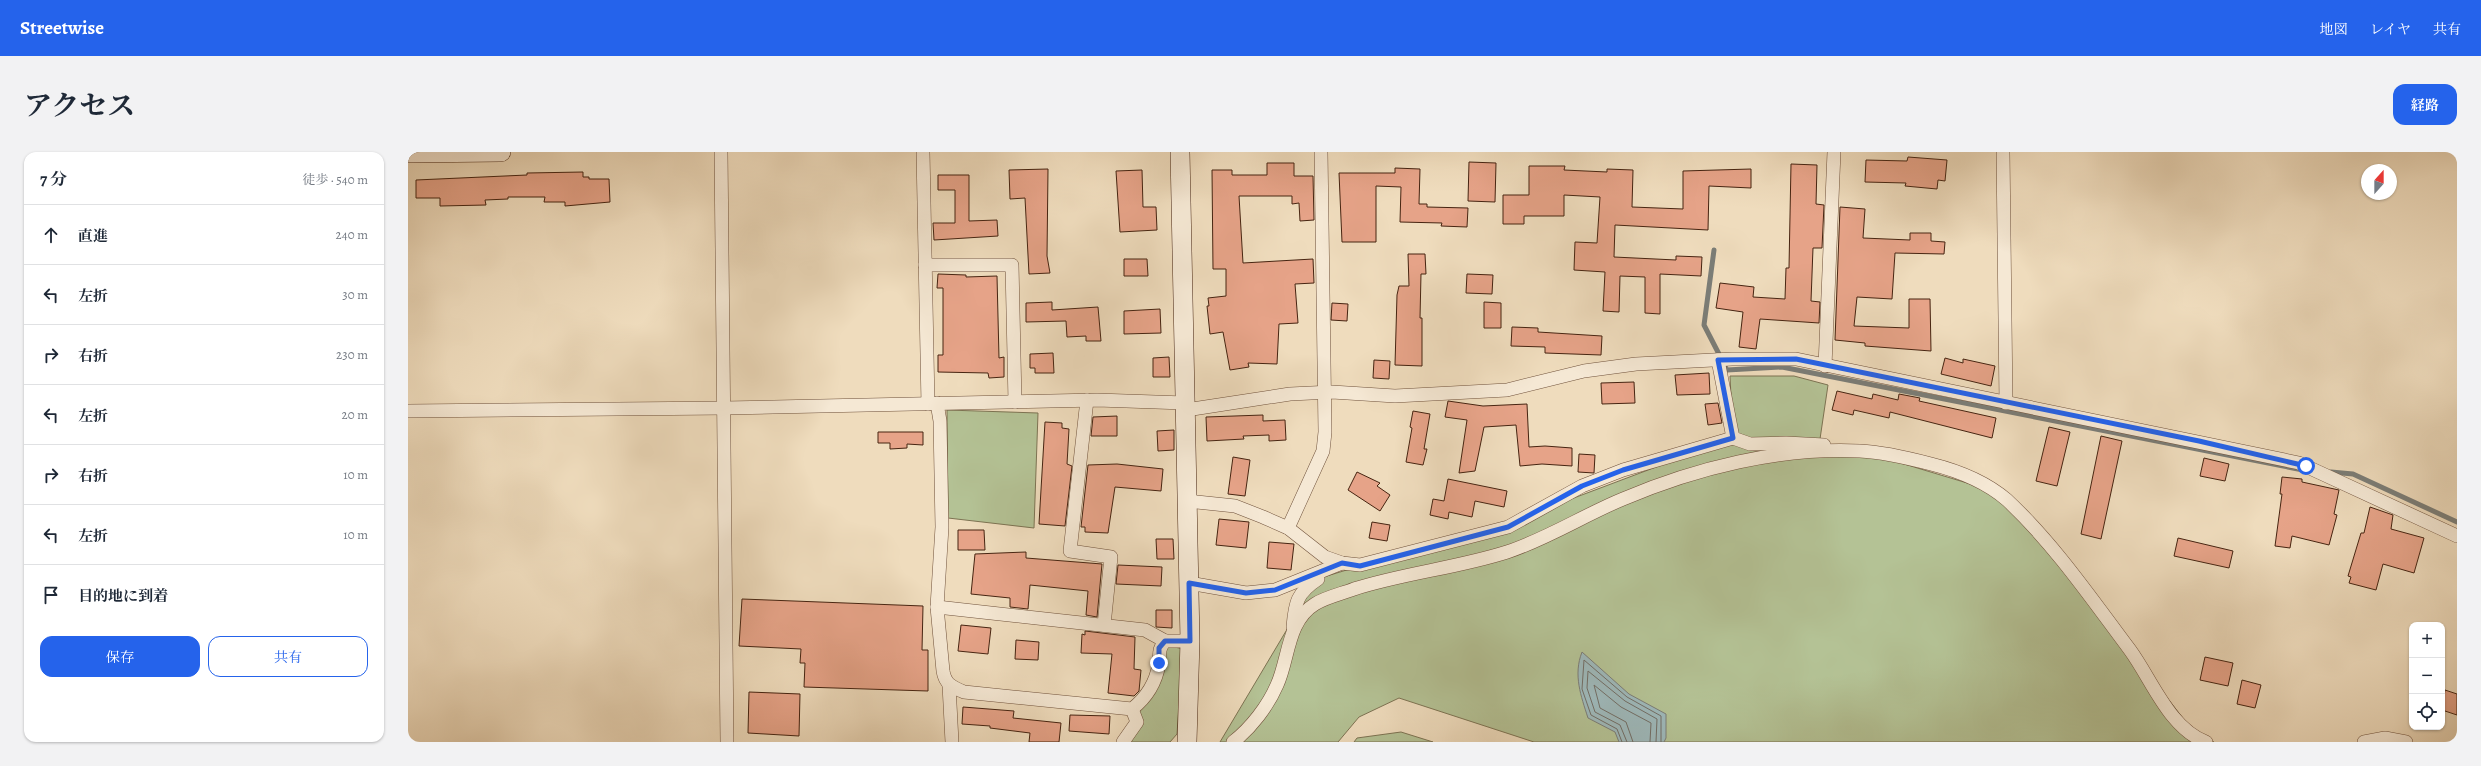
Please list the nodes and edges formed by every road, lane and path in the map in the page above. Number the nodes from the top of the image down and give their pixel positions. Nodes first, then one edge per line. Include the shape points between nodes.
1 (501, 152) edge
2 (721, 152) edge
3 (923, 152) edge
4 (1180, 152) edge
5 (1321, 152) edge
6 (1834, 152) edge
7 (2003, 152) edge
8 (408, 153) edge
9 (925, 265) junction
10 (1718, 360) junction
11 (1826, 366) junction
12 (1323, 392) junction
13 (1087, 400) junction
14 (1015, 402) junction
15 (933, 403) junction
16 (2006, 403) junction
17 (1186, 406) junction
18 (725, 408) junction
19 (408, 411) edge
20 (1733, 438) junction
21 (1861, 451) junction
22 (1187, 501) junction
23 (1288, 528) junction
24 (2457, 536) edge
25 (1342, 563) junction
26 (1189, 583) junction
27 (937, 607) junction
28 (1104, 625) junction
29 (1293, 636) junction
30 (1165, 641) junction
31 (1190, 641) junction
32 (949, 685) junction
33 (1132, 709) junction
34 (727, 742) edge
35 (952, 742) edge
36 (1123, 742) edge
37 (1187, 742) edge
38 (1233, 742) edge
39 (2206, 742) edge
40 (2364, 742) edge
41 (2406, 742) edge

1 - 8 street
2 - 18 street
3 - 9 street
4 - 17 street
5 - 12 street
6 - 11 street
7 - 16 street
9 - 14 street via 1012,265
9 - 15 street
10 - 11 street via 1796,359
10 - 12 street via 1628,365 1584,371 1507,390 1395,396
10 - 20 street
11 - 16 street
12 - 17 street
12 - 23 street via 1323,451
13 - 14 street
13 - 17 street
13 - 28 street via 1070,551 1111,557
14 - 15 street
15 - 18 street
15 - 27 street via 940,421 942,527
16 - 24 street via 2299,463
17 - 22 street
18 - 19 street
18 - 34 street
20 - 21 street via 1750,444 1815,444
20 - 25 street via 1623,470 1582,486 1508,527 1360,566
21 - 29 street via 1802,453 1714,468 1625,498 1517,549 1473,563 1388,578 1313,605 1300,618
21 - 39 street via 1912,459 1951,469 1989,485 2052,546 2133,654 2173,717 2200,740
22 - 23 street via 1235,506
22 - 26 street
23 - 25 street via 1325,556
25 - 26 street via 1275,590 1246,593
25 - 29 street via 1303,589 1295,605
26 - 31 street
27 - 28 street
27 - 32 street via 942,671 944,680
28 - 30 street via 1145,630
29 - 38 street via 1277,685 1248,731
30 - 31 street
30 - 33 street via 1159,648 1156,678 1142,701
31 - 37 street
32 - 33 street via 964,692
32 - 35 street
33 - 36 street via 1137,722
40 - 41 street via 2385,738

